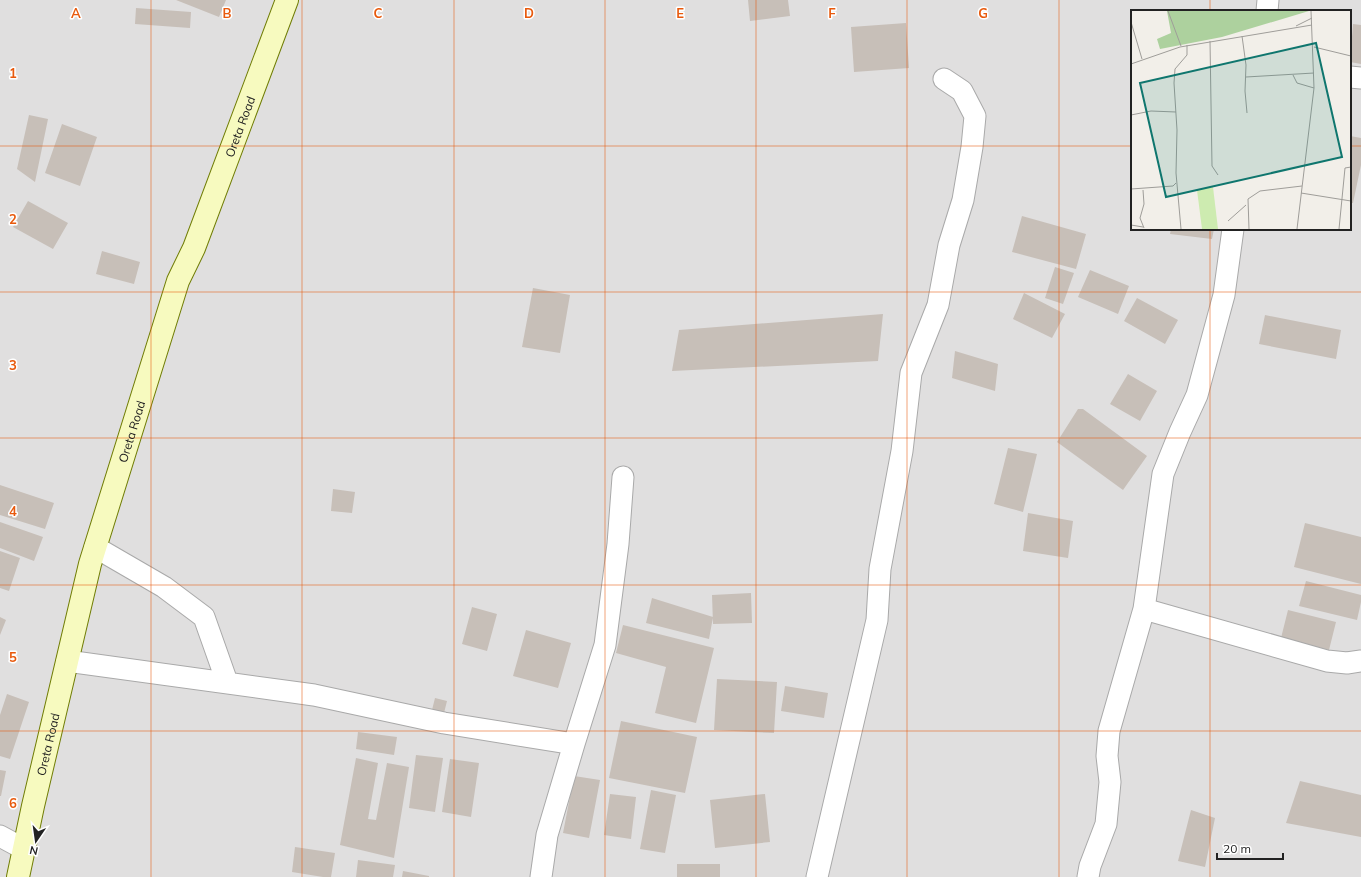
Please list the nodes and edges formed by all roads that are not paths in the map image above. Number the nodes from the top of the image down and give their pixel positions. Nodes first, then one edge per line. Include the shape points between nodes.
1 (287, 0) edge
2 (1268, 0) edge
3 (1267, 10) edge
4 (1351, 77) edge
5 (1361, 78) edge
6 (944, 79) dead end
7 (1233, 230) edge
8 (623, 477) dead end
9 (94, 547) junction
10 (1144, 609) junction
11 (67, 660) junction
12 (1361, 661) edge
13 (227, 682) junction
14 (574, 744) junction
15 (0, 836) edge
16 (24, 849) junction
17 (18, 877) edge
18 (541, 877) edge
19 (817, 877) edge
20 (1088, 877) edge

1 - 9 street, Oreta Road via 194,248 178,281
2 - 3 street
4 - 5 street
6 - 19 street via 962,91 975,116 972,148 963,200 949,245 938,305 911,374 902,452 880,569 876,620
7 - 10 street via 1224,294 1197,394 1163,474
8 - 14 street via 606,645
9 - 11 street, Oreta Road
9 - 13 street via 164,587 204,617
10 - 12 street via 1326,661
10 - 20 street via 1109,731 1107,756 1110,782 1106,824
11 - 13 street
11 - 16 street, Oreta Road
13 - 14 street via 314,695 444,723
14 - 18 street via 547,836
15 - 16 street
16 - 17 street, Oreta Road

